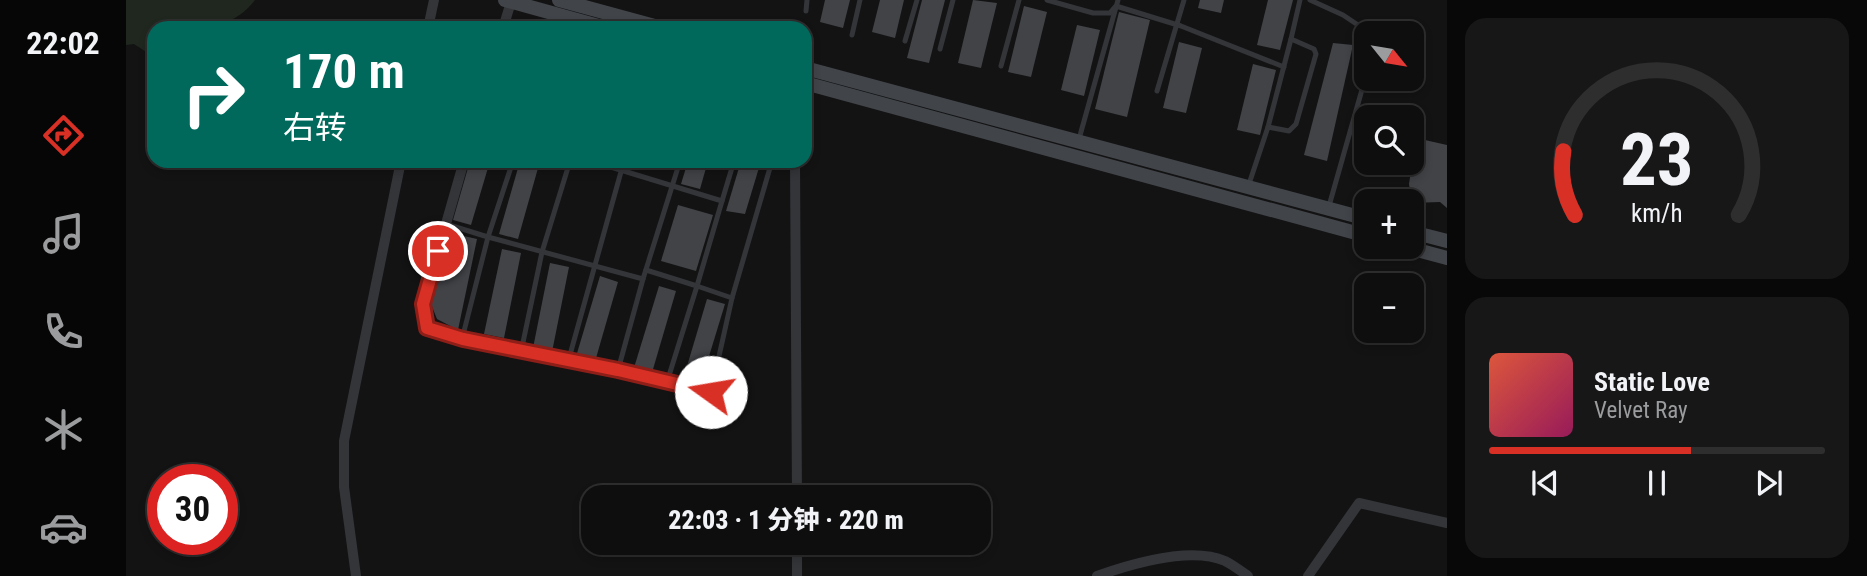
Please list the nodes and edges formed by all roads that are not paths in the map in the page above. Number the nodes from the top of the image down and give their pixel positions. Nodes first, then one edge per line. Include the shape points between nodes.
1 (433, 0) edge
2 (559, 0) edge
3 (571, 0) edge
4 (807, 0) edge
5 (860, 0) edge
6 (917, 0) edge
7 (953, 0) edge
8 (1019, 0) edge
9 (1047, 0) edge
10 (1184, 0) edge
11 (1300, 0) edge
12 (1310, 0) edge
13 (508, 1) edge
14 (1117, 3) edge
15 (592, 9) junction
16 (806, 11) dead end
17 (429, 21) edge
18 (504, 21) edge
19 (581, 21) edge
20 (636, 21) edge
21 (1354, 22) edge
22 (1177, 25) junction
23 (852, 35) dead end
24 (1292, 39) junction
25 (905, 41) dead end
26 (940, 49) dead end
27 (1001, 66) dead end
28 (1284, 67) junction
29 (812, 70) edge
30 (812, 85) edge
31 (1157, 91) dead end
32 (1362, 91) edge
33 (1268, 127) junction
34 (1079, 141) junction
35 (400, 168) edge
36 (462, 168) edge
37 (511, 168) edge
38 (568, 168) edge
39 (614, 168) edge
40 (678, 168) edge
41 (732, 168) edge
42 (770, 168) edge
43 (795, 168) edge
44 (621, 170) junction
45 (672, 186) junction
46 (1248, 187) junction
47 (723, 201) junction
48 (1328, 209) junction
49 (1354, 216) edge
50 (446, 224) junction
51 (1354, 232) edge
52 (1424, 235) edge
53 (488, 237) junction
54 (1447, 241) edge
55 (542, 251) junction
56 (1424, 252) edge
57 (1447, 258) edge
58 (593, 265) junction
59 (646, 271) junction
60 (643, 279) junction
61 (696, 286) junction
62 (732, 298) junction
63 (463, 339) junction
64 (521, 352) junction
65 (568, 362) junction
66 (618, 370) junction
67 (667, 382) junction
68 (711, 392) joint
69 (797, 485) edge
70 (1447, 523) edge
71 (797, 555) edge
72 (356, 576) edge
73 (797, 576) edge
74 (1097, 576) edge
75 (1248, 576) edge
76 (1308, 576) edge

1 - 17 street
2 - 15 street
3 - 15 street
4 - 16 lane
5 - 23 lane
6 - 25 lane
7 - 26 lane
8 - 27 lane
9 - 14 lane via 1093,13 1110,13
10 - 22 lane
11 - 24 lane
12 - 21 lane
13 - 18 street
13 - 19 street
14 - 22 lane
14 - 34 lane
15 - 20 street
22 - 28 lane
22 - 31 lane
24 - 28 lane
24 - 33 lane via 1316,54 1294,127 1289,131
28 - 33 lane
29 - 34 street
30 - 51 street
32 - 48 lane
33 - 46 lane
34 - 46 street
35 - 72 street via 344,440 344,487
36 - 50 street
37 - 53 lane
38 - 55 lane
39 - 44 lane
40 - 45 lane
41 - 47 lane
42 - 62 lane
43 - 69 street
44 - 45 lane
44 - 58 lane
45 - 47 lane
45 - 59 lane
46 - 48 street
47 - 61 lane
48 - 49 street
50 - 53 lane
50 - 63 street via 423,304 427,328
52 - 54 street
53 - 55 lane
53 - 63 lane
55 - 58 lane
55 - 64 lane
56 - 57 street
58 - 60 lane
58 - 65 lane
59 - 60 lane
59 - 61 lane
60 - 66 lane
61 - 62 lane
61 - 67 lane
62 - 68 lane
63 - 64 street
64 - 65 street
65 - 66 street
66 - 67 street
67 - 68 street
70 - 76 street via 1359,503
71 - 73 street
74 - 75 street via 1145,559 1206,557 1224,561

